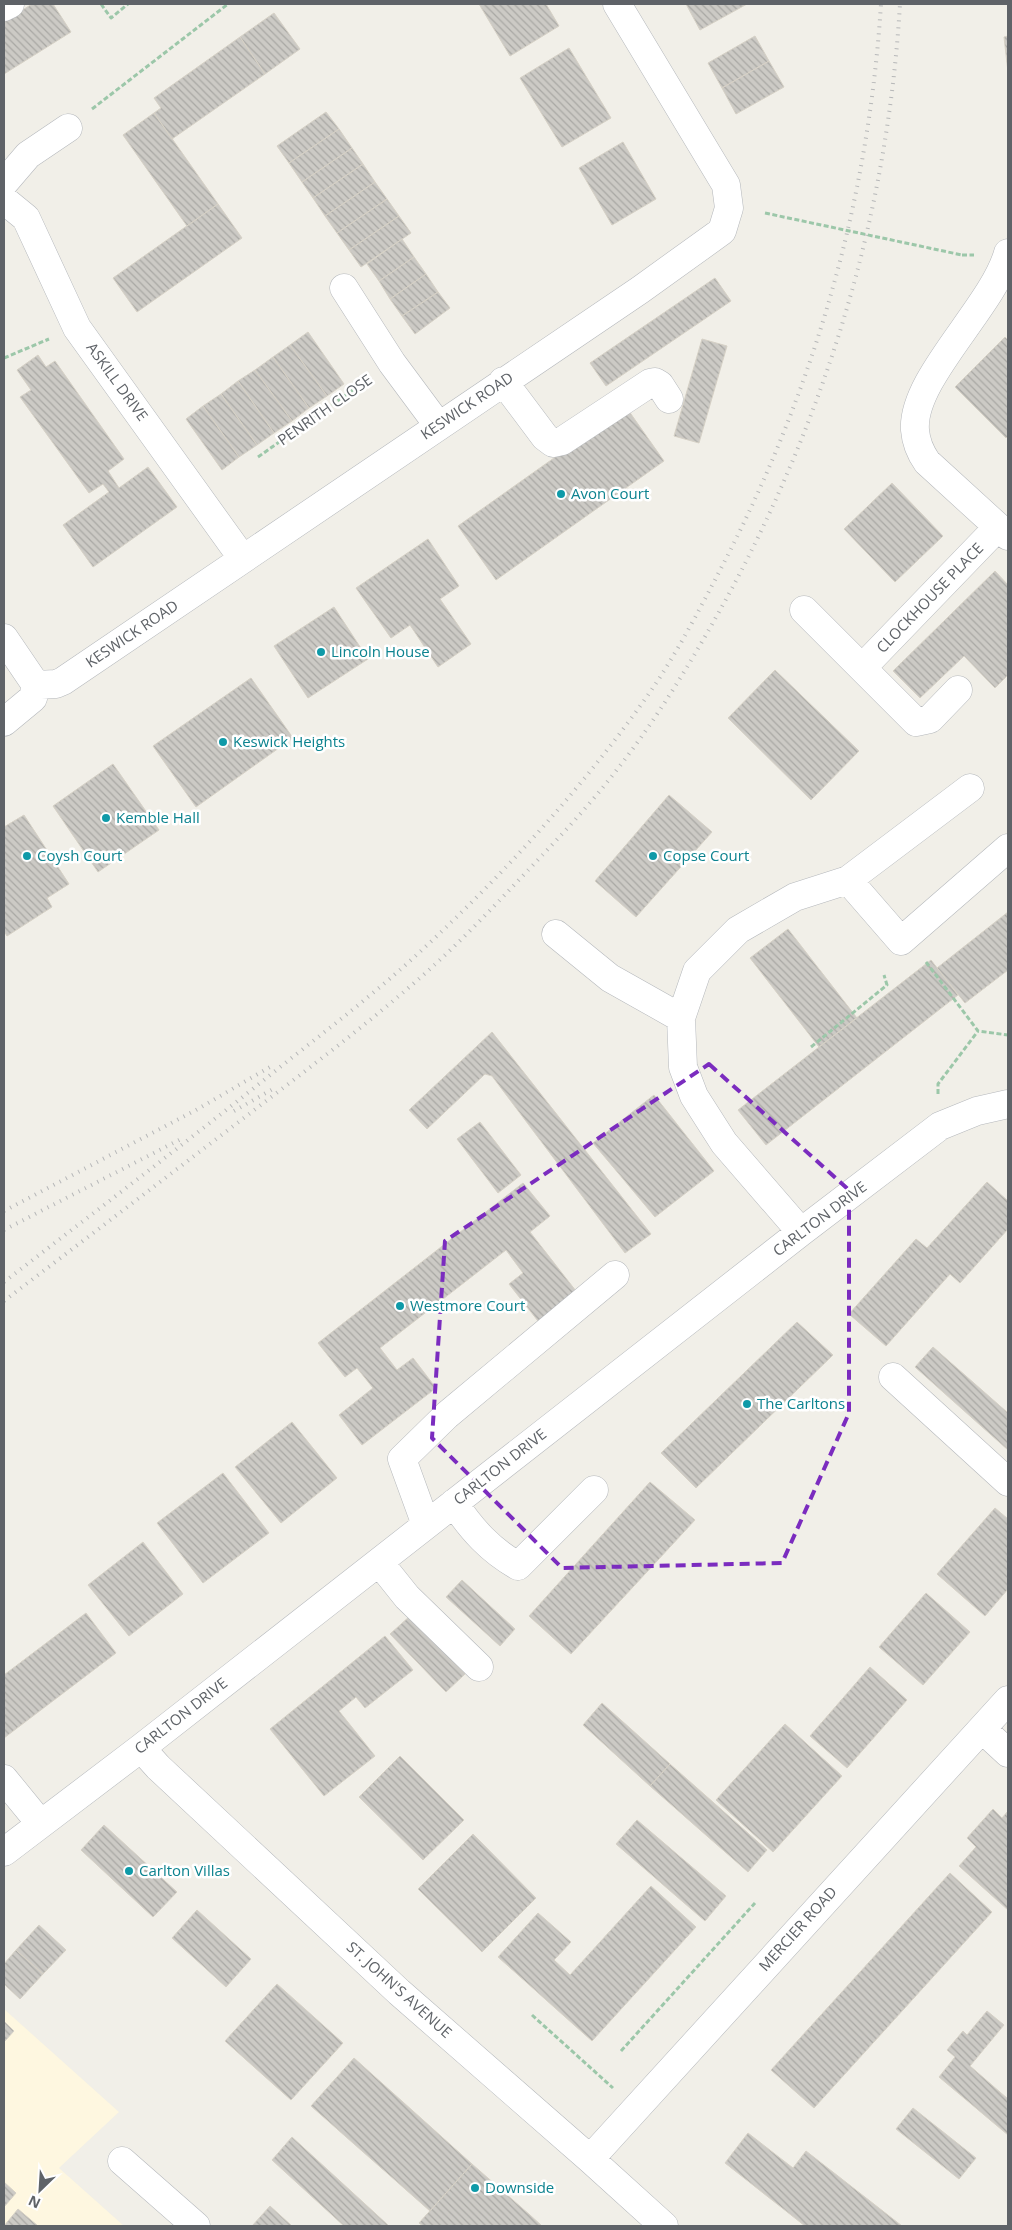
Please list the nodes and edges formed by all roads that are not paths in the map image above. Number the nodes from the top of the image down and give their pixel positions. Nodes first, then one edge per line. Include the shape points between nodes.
1 (10, 4) edge
2 (617, 4) edge
3 (4, 7) edge
4 (68, 128) road end
5 (4, 183) edge
6 (4, 200) edge
7 (1008, 253) edge
8 (344, 288) dead end
9 (503, 381) junction
10 (669, 399) dead end
11 (438, 425) junction
12 (1003, 532) edge
13 (243, 559) junction
14 (804, 610) dead end
15 (4, 638) edge
16 (862, 668) junction
17 (36, 684) junction
18 (958, 690) dead end
19 (4, 722) edge
20 (970, 788) dead end
21 (1008, 848) edge
22 (848, 880) junction
23 (556, 934) dead end
24 (681, 1018) junction
25 (1008, 1104) edge
26 (801, 1232) junction
27 (615, 1275) dead end
28 (893, 1377) dead end
29 (1008, 1482) edge
30 (594, 1490) dead end
31 (454, 1503) junction
32 (426, 1525) junction
33 (379, 1562) junction
34 (479, 1667) dead end
35 (1008, 1700) edge
36 (982, 1729) junction
37 (141, 1748) junction
38 (1008, 1753) edge
39 (4, 1780) edge
40 (40, 1823) junction
41 (4, 1852) edge
42 (590, 2159) junction
43 (122, 2161) dead end
44 (196, 2226) edge
45 (664, 2226) edge

1 - 3 street
2 - 9 street, KESWICK ROAD via 726,185 729,208 722,231
4 - 5 street via 28,155
6 - 13 street, ASKILL DRIVE via 26,218 77,328
7 - 12 street, CLOCKHOUSE PLACE via 997,281 929,382 917,413 915,430 919,449 927,462
8 - 11 street via 392,363
9 - 10 street via 545,438 553,443 562,441 650,383 660,385
9 - 11 street, KESWICK ROAD
11 - 13 street, KESWICK ROAD
12 - 16 street, CLOCKHOUSE PLACE
13 - 17 street, KESWICK ROAD via 63,681
14 - 16 street
15 - 17 street
16 - 18 street via 916,722 930,719
17 - 19 street via 32,698
20 - 22 street
21 - 22 street via 901,941
22 - 24 street via 795,897 738,930 697,971
23 - 24 street via 610,978
24 - 26 street via 683,1067 694,1096 724,1143
25 - 26 street, CARLTON DRIVE via 977,1111 940,1126
26 - 31 street, CARLTON DRIVE
27 - 32 street via 447,1415 402,1459
28 - 29 street
30 - 31 street via 518,1566 471,1529
31 - 32 street, CARLTON DRIVE
32 - 33 street, CARLTON DRIVE
33 - 34 street via 407,1597
33 - 37 street, CARLTON DRIVE
35 - 36 street, MERCIER ROAD
36 - 38 street
36 - 42 street, MERCIER ROAD
37 - 40 street, CARLTON DRIVE
37 - 42 street, ST. JOHN'S AVENUE via 398,1992
39 - 40 street
40 - 41 street, CARLTON DRIVE
42 - 45 street, ST. JOHN'S AVENUE
43 - 44 street

